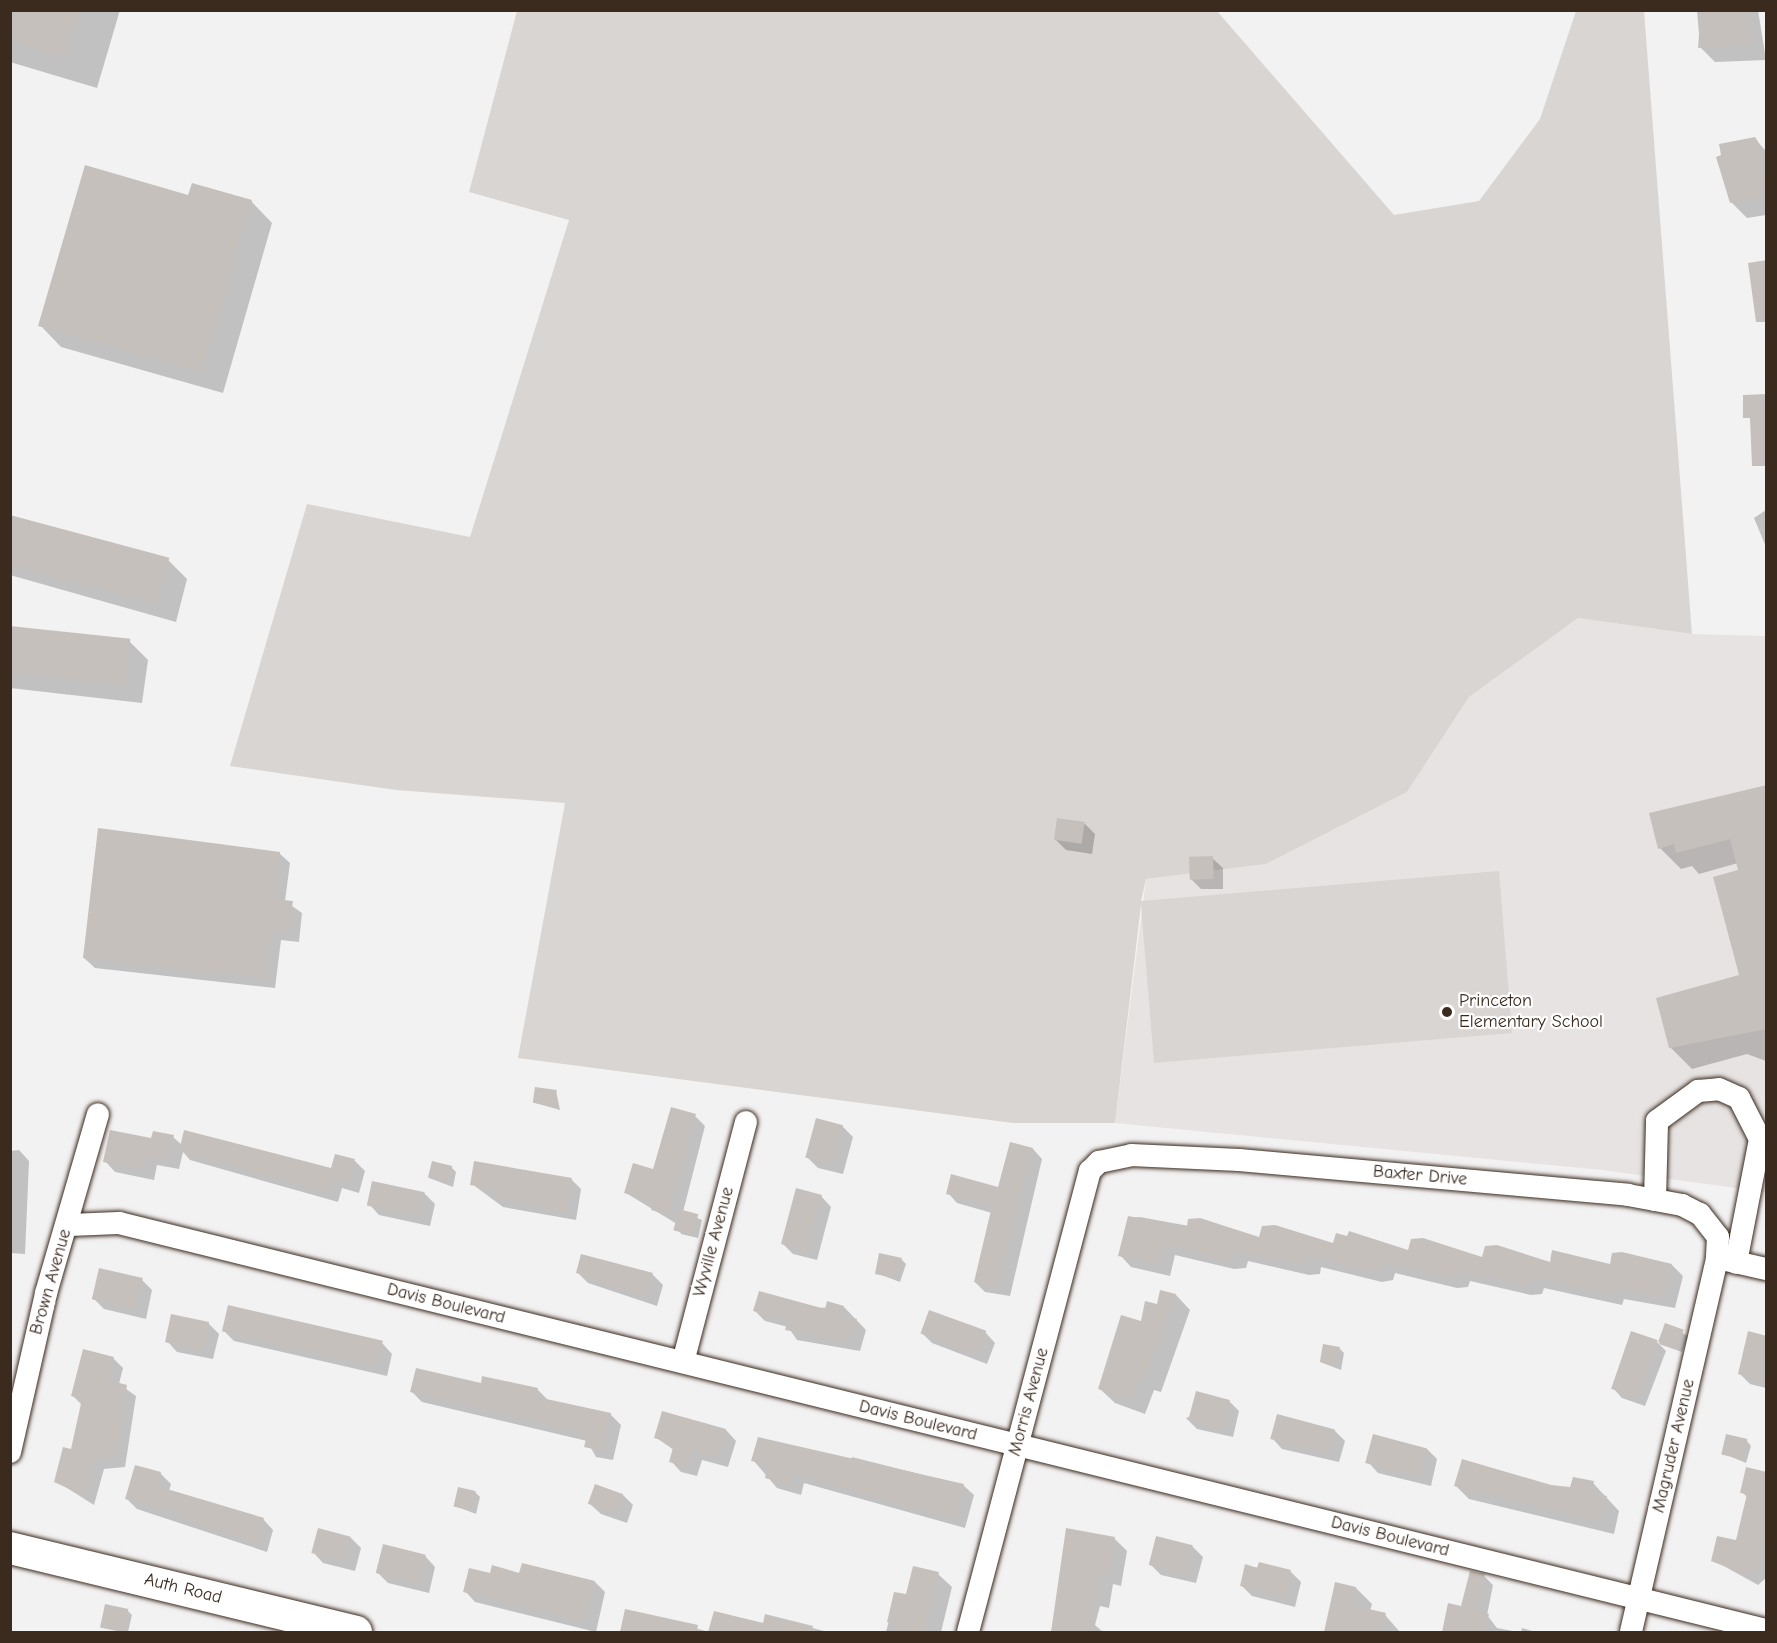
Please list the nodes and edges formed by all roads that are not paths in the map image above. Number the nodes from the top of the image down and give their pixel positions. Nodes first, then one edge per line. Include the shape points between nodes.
1 (98, 1114) dead end
2 (746, 1122) dead end
3 (1090, 1171) joint
4 (1655, 1200) junction
5 (69, 1225) junction
6 (1727, 1261) junction
7 (1767, 1269) edge
8 (683, 1362) junction
9 (1018, 1445) junction
10 (10, 1452) edge
11 (10, 1548) edge
12 (1639, 1599) junction
13 (1767, 1630) edge
14 (356, 1632) edge
15 (968, 1632) edge
16 (1631, 1632) edge

1 - 5 street, Brown Avenue via 73,1190
2 - 8 street, Wyville Avenue
3 - 4 street, Baxter Drive via 1099,1162 1131,1155 1239,1160
3 - 9 street, Morris Avenue
4 - 6 street, Baxter Drive via 1700,1214 1718,1236
4 - 6 street, Magruder Avenue via 1652,1143 1657,1121 1698,1091 1719,1089 1739,1098 1760,1139
5 - 8 street, Davis Boulevard via 119,1223
5 - 10 street, Brown Avenue via 46,1293
6 - 7 street
6 - 12 street, Magruder Avenue
8 - 9 street, Davis Boulevard
9 - 12 street, Davis Boulevard
9 - 15 street, Morris Avenue
11 - 14 main road, Auth Road
12 - 13 street, Davis Boulevard
12 - 16 street, Magruder Avenue

